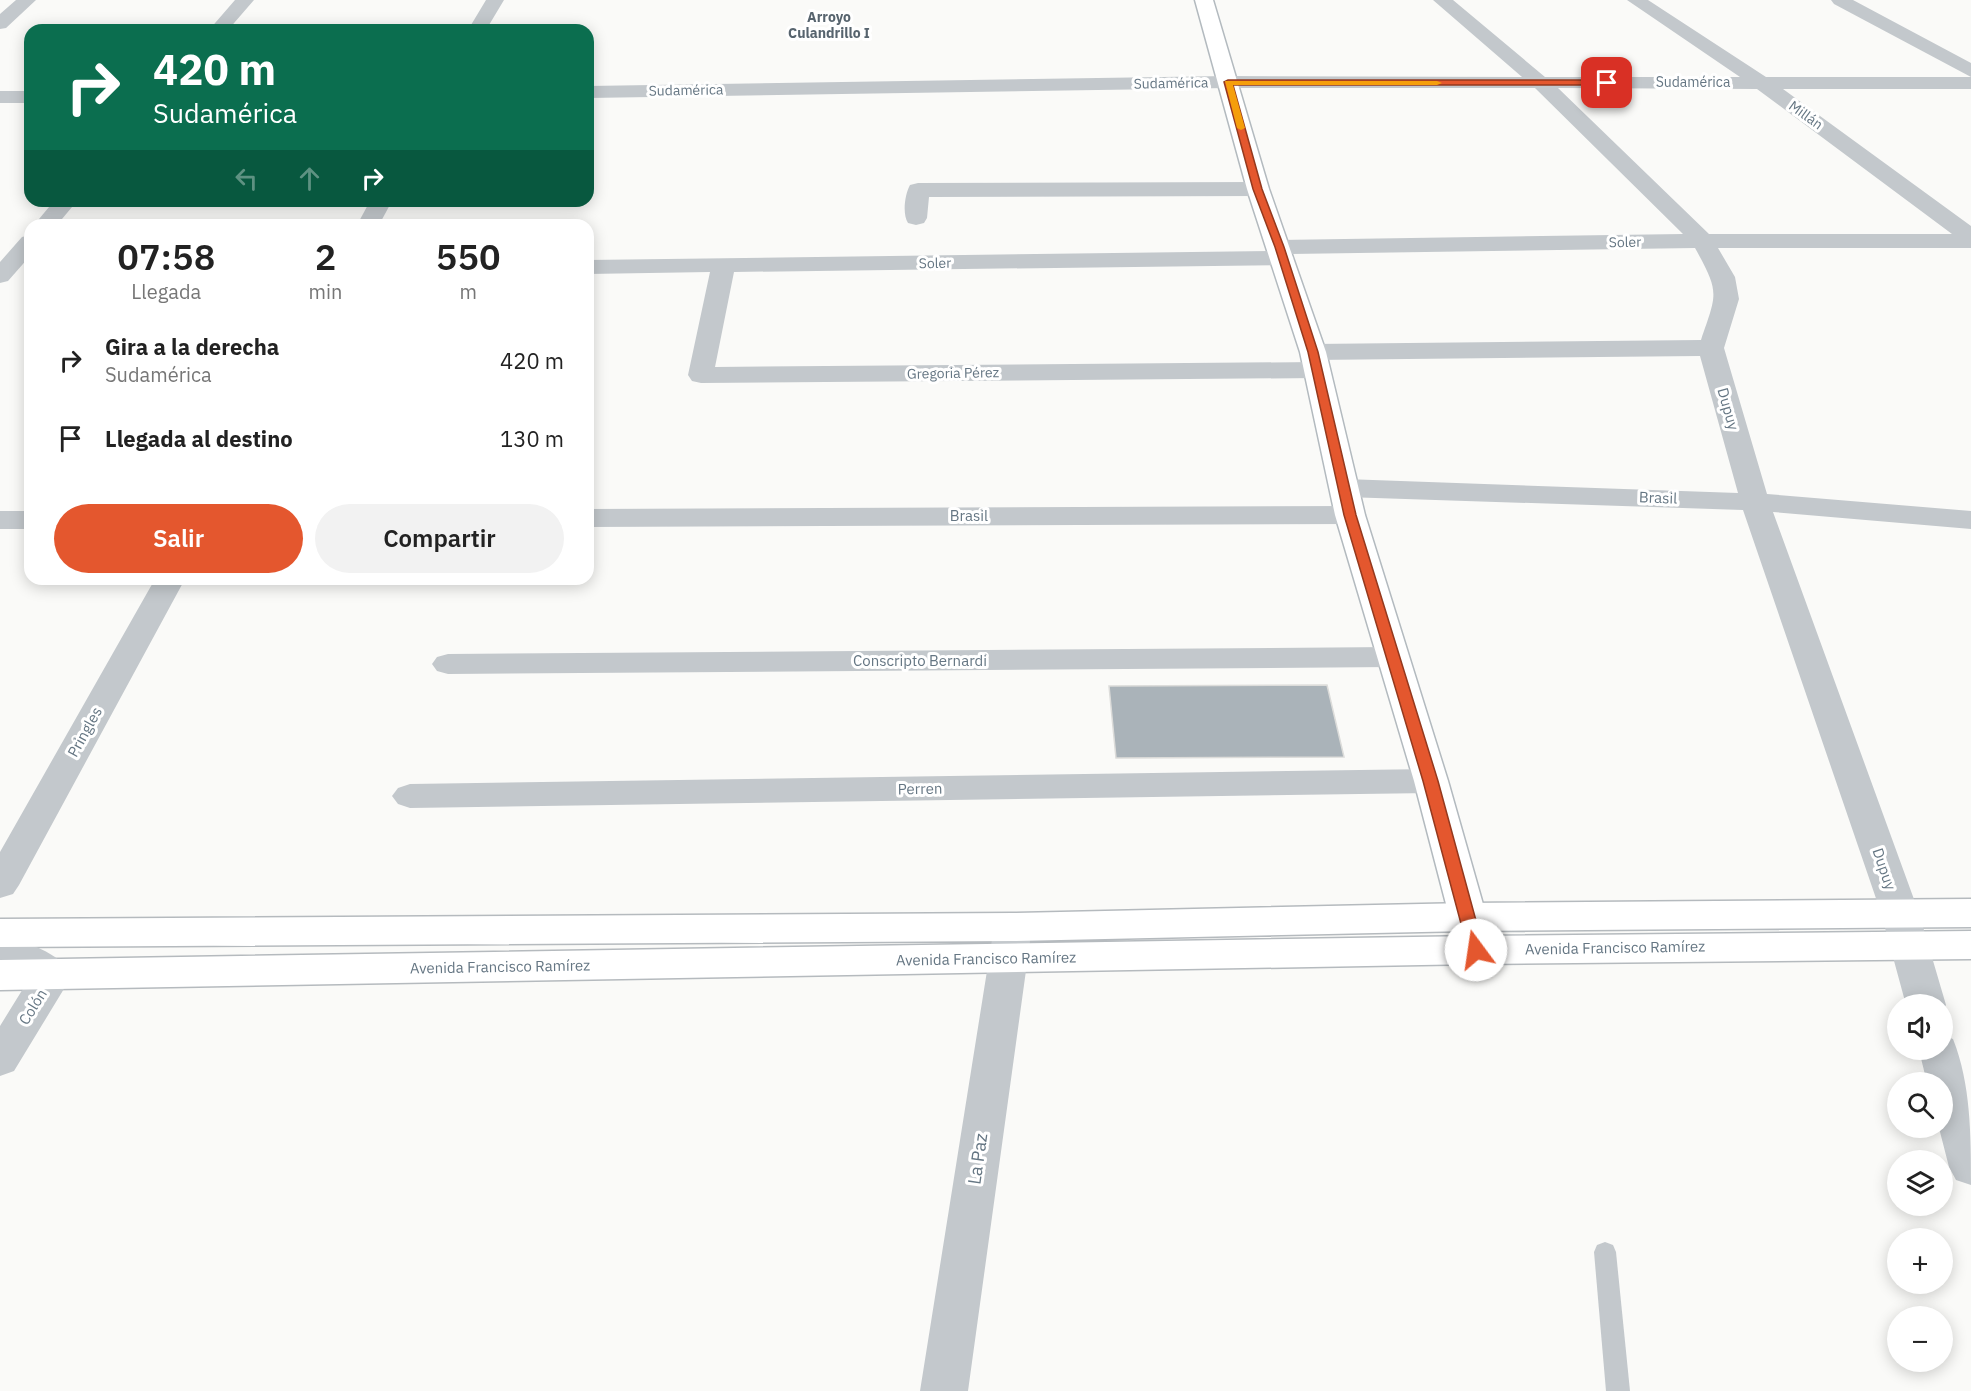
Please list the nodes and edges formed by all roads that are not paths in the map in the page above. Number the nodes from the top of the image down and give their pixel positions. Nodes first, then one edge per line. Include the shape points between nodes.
1 (27, 0) edge
2 (245, 0) edge
3 (495, 0) edge
4 (1204, 0) edge
5 (1442, 0) edge
6 (1636, 0) edge
7 (1840, 0) edge
8 (0, 24) edge
9 (223, 24) edge
10 (481, 24) edge
11 (1971, 71) edge
12 (1228, 82) junction
13 (1761, 82) junction
14 (1541, 83) junction
15 (1971, 83) edge
16 (594, 92) edge
17 (0, 97) edge
18 (24, 97) edge
19 (1258, 189) junction
20 (61, 207) edge
21 (916, 218) dead end
22 (50, 219) edge
23 (1971, 239) edge
24 (1703, 241) junction
25 (24, 248) edge
26 (1281, 252) junction
27 (723, 266) junction
28 (594, 267) edge
29 (24, 272) edge
30 (1, 273) edge
31 (1711, 348) junction
32 (1315, 361) junction
33 (1348, 501) junction
34 (1755, 502) junction
35 (594, 518) edge
36 (1971, 519) edge
37 (0, 520) edge
38 (24, 520) edge
39 (167, 585) edge
40 (1392, 657) junction
41 (448, 664) dead end
42 (1431, 781) junction
43 (410, 796) dead end
44 (0, 885) edge
45 (1971, 913) edge
46 (1905, 929) junction
47 (0, 933) edge
48 (1472, 934) junction
49 (1010, 943) junction
50 (1971, 945) edge
51 (0, 946) edge
52 (53, 974) junction
53 (0, 975) edge
54 (1923, 994) edge
55 (0, 1060) edge
56 (1942, 1060) edge
57 (1971, 1167) edge
58 (1605, 1252) dead end
59 (944, 1391) edge
60 (1618, 1391) edge

1 - 8 street
2 - 9 street
3 - 10 street
4 - 12 main road
5 - 14 street
6 - 13 street, Millán
7 - 11 street
12 - 14 street, Sudamérica
12 - 16 street, Sudamérica
12 - 19 main road
13 - 14 street, Sudamérica
13 - 15 street, Sudamérica
13 - 23 street, Millán
14 - 24 street
17 - 18 street
19 - 21 street via 918,190
19 - 26 main road
20 - 22 street
23 - 24 street, Soler
24 - 26 street, Soler
24 - 31 street via 1723,277 1727,299
25 - 30 street
26 - 27 street, Soler
26 - 32 main road
27 - 28 street, Soler
27 - 32 street, Gregoria Pérez via 701,375
29 - 30 street
31 - 32 street
31 - 34 street, Dupuy
32 - 33 main road
33 - 34 street, Brasil
33 - 35 street, Brasil
33 - 40 main road
34 - 36 street, Brasil
34 - 46 street, Dupuy
37 - 38 street
39 - 44 street, Pringles
40 - 41 street, Conscripto Bernardi
40 - 42 main road
42 - 43 street, Perren
42 - 48 main road
45 - 46 main road, Avenida Francisco Ramírez
46 - 48 main road, Avenida Francisco Ramírez
46 - 50 main road, Avenida Francisco Ramírez
46 - 54 street, Dupuy
47 - 49 main road, Avenida Francisco Ramírez
48 - 49 main road, Avenida Francisco Ramírez
49 - 52 main road, Avenida Francisco Ramírez
49 - 59 street, La Paz
51 - 52 street, Colón
52 - 53 main road, Avenida Francisco Ramírez
52 - 55 street, Colón
56 - 57 street
58 - 60 lane

